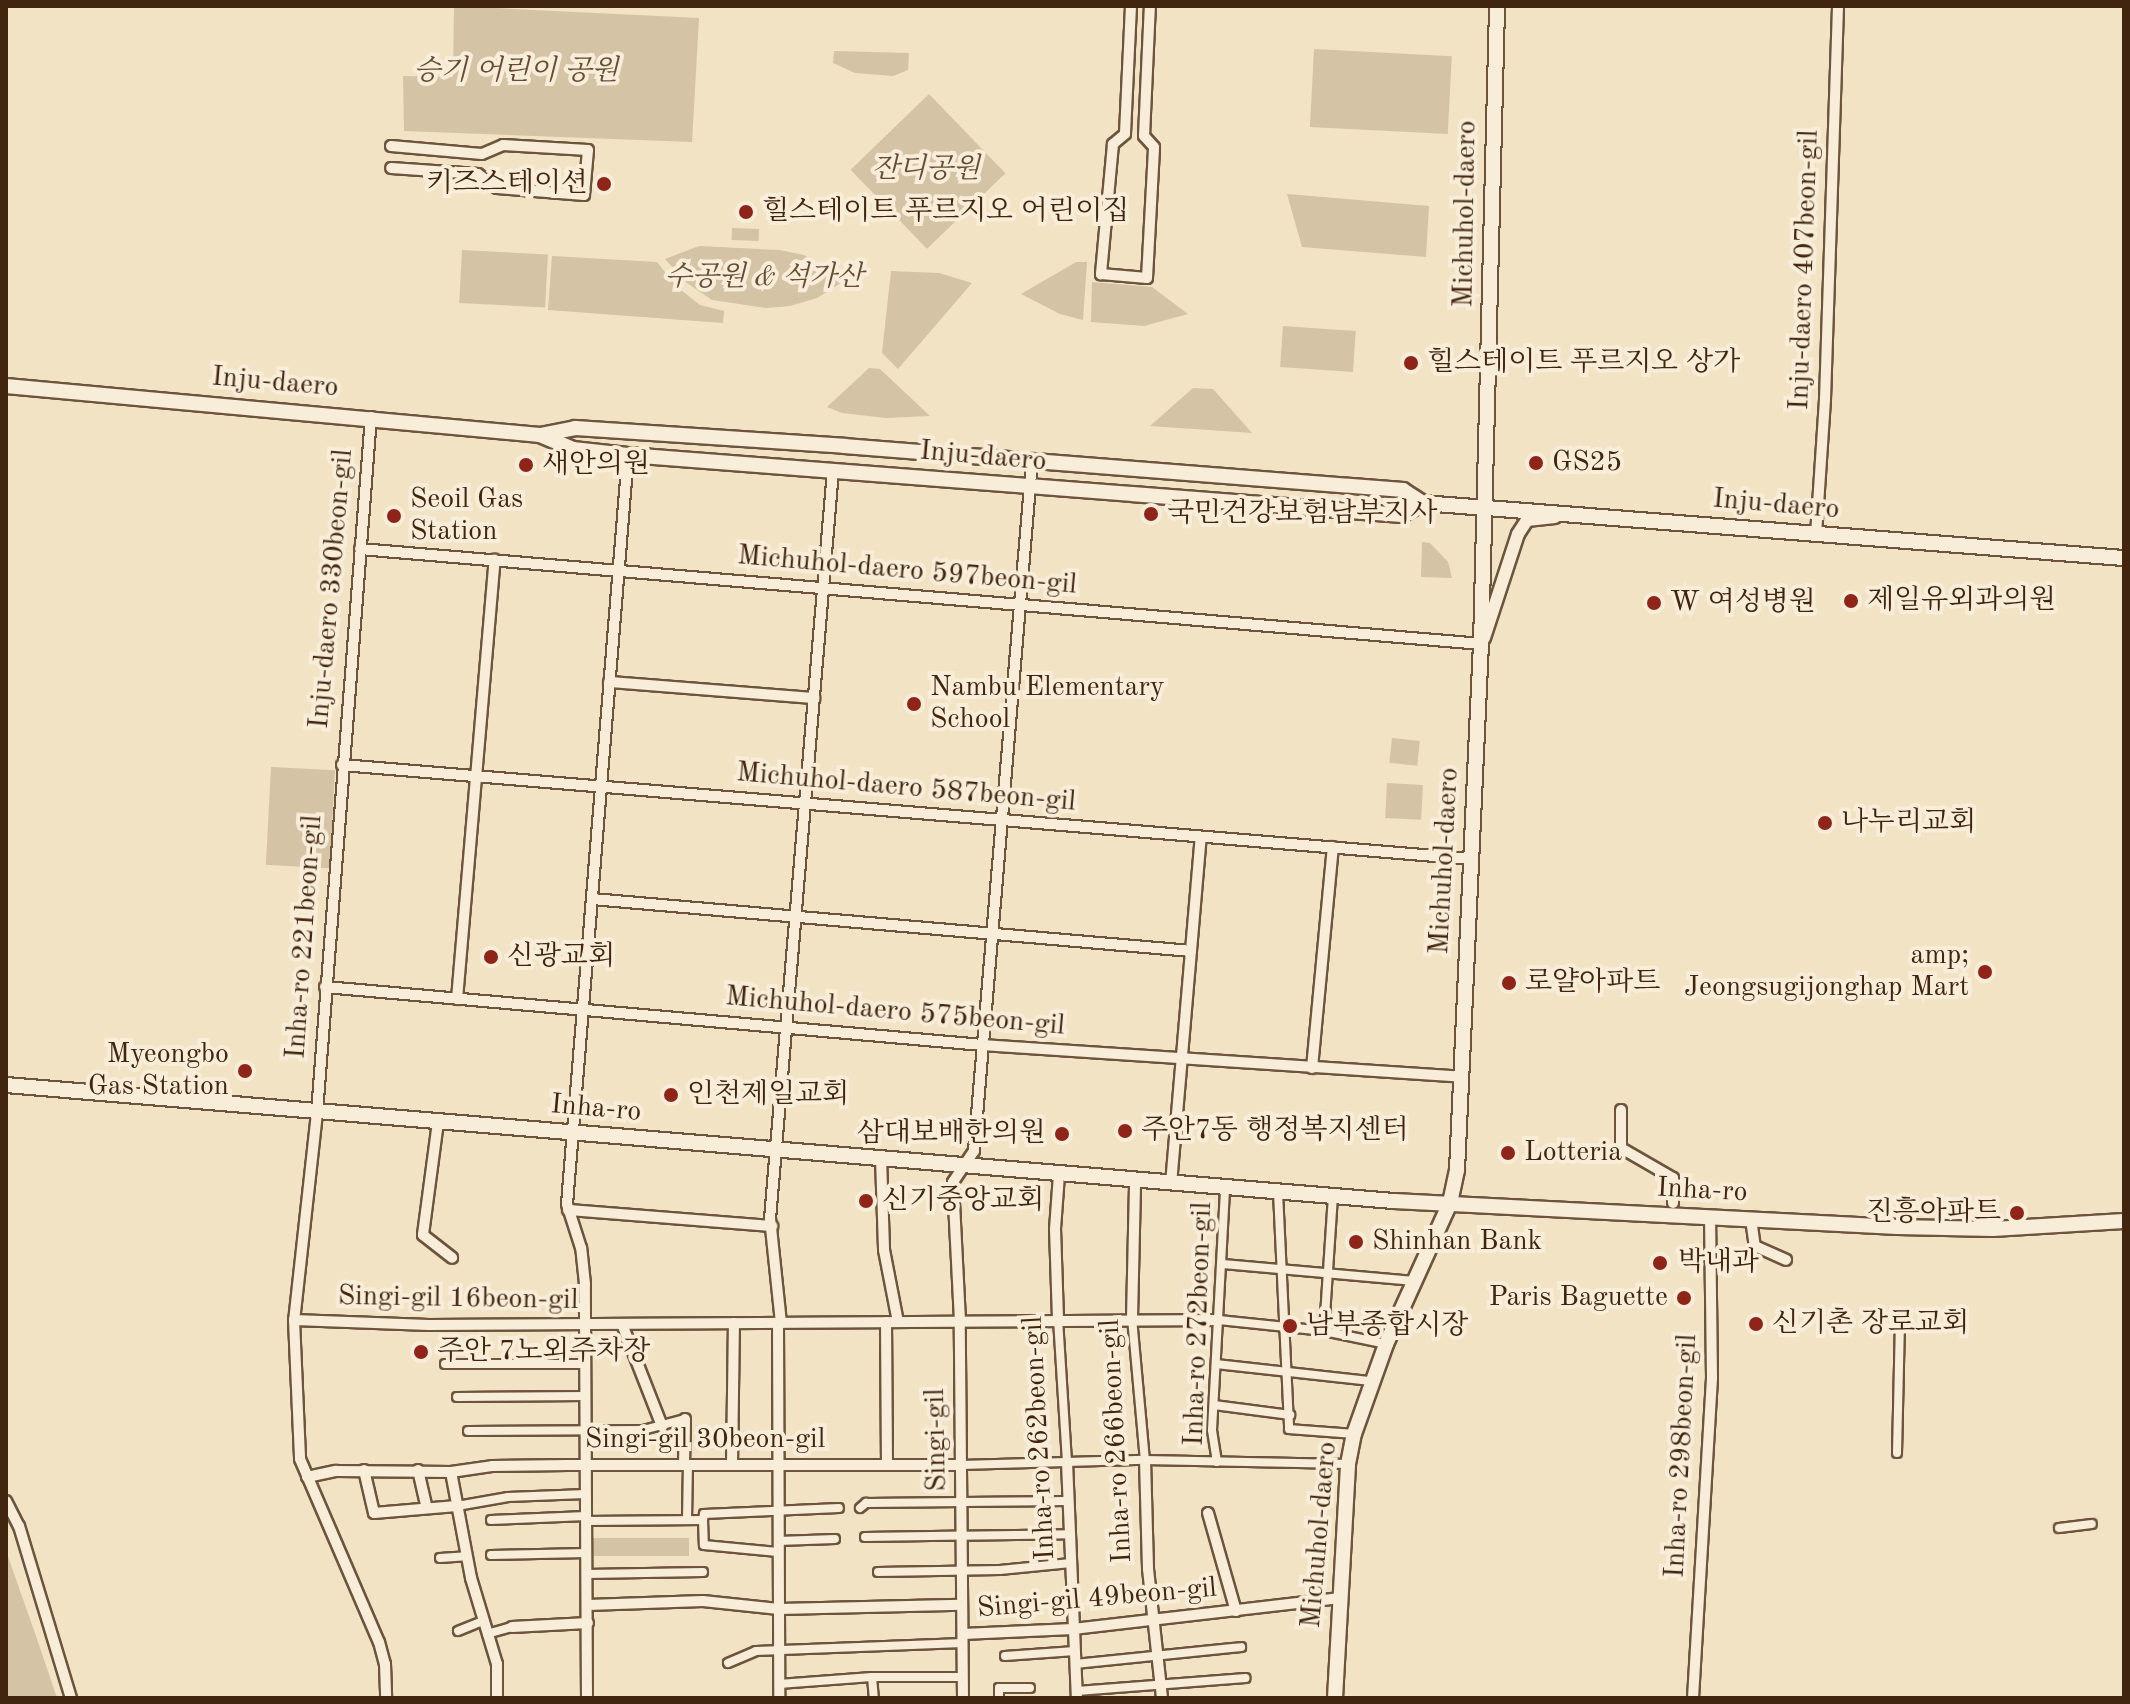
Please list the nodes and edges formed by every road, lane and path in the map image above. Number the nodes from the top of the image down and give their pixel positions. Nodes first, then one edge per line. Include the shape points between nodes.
1 (1131, 6) edge
2 (1150, 6) edge
3 (1497, 6) edge
4 (1838, 6) edge
5 (391, 146) dead end
6 (391, 168) dead end
7 (6, 386) edge
8 (371, 417) junction
9 (540, 435) junction
10 (628, 455) junction
11 (1032, 462) junction
12 (833, 471) junction
13 (1030, 487) junction
14 (1423, 503) junction
15 (1486, 506) junction
16 (1576, 515) junction
17 (1816, 535) junction
18 (360, 549) junction
19 (2124, 558) edge
20 (495, 560) junction
21 (618, 571) junction
22 (823, 588) junction
23 (1019, 604) junction
24 (1481, 644) junction
25 (609, 682) junction
26 (814, 698) junction
27 (342, 765) junction
28 (476, 776) junction
29 (601, 787) junction
30 (805, 804) junction
31 (1001, 821) junction
32 (1201, 837) junction
33 (1333, 847) junction
34 (1471, 859) junction
35 (592, 899) junction
36 (796, 917) junction
37 (992, 934) junction
38 (1191, 951) junction
39 (325, 987) junction
40 (457, 999) junction
41 (582, 1011) junction
42 (786, 1025) junction
43 (983, 1045) junction
44 (1182, 1058) junction
45 (1312, 1068) junction
46 (1461, 1077) junction
47 (6, 1085) edge
48 (1621, 1110) dead end
49 (317, 1113) junction
50 (438, 1122) junction
51 (573, 1133) junction
52 (777, 1150) junction
53 (881, 1158) junction
54 (964, 1166) junction
55 (1059, 1175) junction
56 (1135, 1181) junction
57 (1171, 1184) junction
58 (1225, 1188) junction
59 (1278, 1192) junction
60 (1333, 1196) junction
61 (1450, 1203) junction
62 (1673, 1203) dead end
63 (568, 1210) junction
64 (1710, 1217) junction
65 (1751, 1219) junction
66 (2124, 1221) edge
67 (772, 1226) junction
68 (452, 1258) dead end
69 (1786, 1260) dead end
70 (1223, 1264) junction
71 (1279, 1269) junction
72 (1329, 1273) junction
73 (1414, 1281) junction
74 (1132, 1318) junction
75 (1058, 1319) junction
76 (1900, 1319) dead end
77 (294, 1320) junction
78 (1219, 1320) junction
79 (960, 1321) junction
80 (886, 1322) junction
81 (898, 1322) junction
82 (734, 1323) junction
83 (780, 1323) junction
84 (584, 1324) junction
85 (622, 1324) junction
86 (1283, 1326) junction
87 (1324, 1331) junction
88 (1386, 1344) junction
89 (445, 1364) dead end
90 (584, 1364) junction
91 (1216, 1364) junction
92 (1286, 1373) junction
93 (1371, 1381) junction
94 (585, 1396) junction
95 (457, 1397) dead end
96 (1214, 1405) junction
97 (1290, 1415) junction
98 (685, 1419) joint
99 (662, 1426) junction
100 (585, 1430) junction
101 (468, 1431) dead end
102 (1354, 1434) junction
103 (1897, 1453) dead end
104 (1145, 1460) junction
105 (1067, 1462) junction
106 (1217, 1462) junction
107 (777, 1463) junction
108 (686, 1464) junction
109 (732, 1464) junction
110 (887, 1464) junction
111 (1348, 1464) junction
112 (586, 1465) junction
113 (961, 1465) junction
114 (364, 1470) junction
115 (418, 1470) junction
116 (451, 1472) junction
117 (307, 1477) junction
118 (586, 1494) junction
119 (6, 1501) edge
120 (1068, 1501) junction
121 (962, 1502) junction
122 (426, 1506) junction
123 (457, 1506) junction
124 (839, 1508) dead end
125 (860, 1508) dead end
126 (777, 1512) junction
127 (1208, 1513) dead end
128 (586, 1519) junction
129 (491, 1520) dead end
130 (687, 1520) junction
131 (703, 1520) junction
132 (2092, 1524) dead end
133 (2059, 1528) dead end
134 (962, 1534) junction
135 (1070, 1534) junction
136 (865, 1537) dead end
137 (835, 1539) dead end
138 (778, 1546) junction
139 (587, 1553) junction
140 (491, 1555) dead end
141 (466, 1556) junction
142 (440, 1558) dead end
143 (1071, 1563) junction
144 (962, 1571) junction
145 (703, 1572) dead end
146 (878, 1572) dead end
147 (587, 1574) junction
148 (1340, 1598) junction
149 (588, 1605) junction
150 (962, 1605) junction
151 (779, 1609) junction
152 (1236, 1611) junction
153 (1153, 1617) junction
154 (483, 1621) junction
155 (588, 1623) junction
156 (512, 1627) joint
157 (1073, 1629) junction
158 (458, 1631) dead end
159 (487, 1634) junction
160 (963, 1639) junction
161 (1241, 1647) dead end
162 (1075, 1651) junction
163 (779, 1652) junction
164 (1157, 1654) junction
165 (1005, 1656) dead end
166 (728, 1663) dead end
167 (1075, 1664) junction
168 (872, 1677) junction
169 (963, 1677) junction
170 (1245, 1678) dead end
171 (779, 1684) junction
172 (1030, 1688) dead end
173 (1161, 1692) edge
174 (1077, 1694) edge
175 (71, 1698) edge
176 (386, 1698) edge
177 (497, 1698) edge
178 (587, 1698) edge
179 (779, 1698) edge
180 (874, 1698) edge
181 (963, 1698) edge
182 (999, 1698) edge
183 (1335, 1698) edge
184 (1693, 1698) edge

1 - 2 street via 1125,134 1113,144 1101,274 1147,278 1154,147 1144,136
3 - 15 main road, Michuhol-daero
4 - 17 street, Inju-daero 407beon-gil
5 - 6 street via 482,154 503,145 588,150 584,195 497,188 478,174
7 - 8 main road, Inju-daero
8 - 9 main road, Inju-daero
8 - 18 street, Inju-daero 330beon-gil
9 - 10 main road, Inju-daero via 573,449
9 - 11 main road, Inju-daero via 575,428 630,430
10 - 12 main road, Inju-daero
10 - 21 street
11 - 13 street
11 - 14 main road, Inju-daero via 1403,490
12 - 13 main road, Inju-daero
12 - 22 street
13 - 14 main road, Inju-daero via 1402,515
13 - 23 street
14 - 15 main road, Inju-daero
15 - 16 main road, Inju-daero
15 - 24 main road, Michuhol-daero
16 - 17 main road, Inju-daero
16 - 24 street via 1527,520
17 - 19 main road, Inju-daero
18 - 20 street, Michuhol-daero 597beon-gil
18 - 27 street, Inju-daero 330beon-gil
20 - 21 street, Michuhol-daero 597beon-gil
20 - 28 street
21 - 22 street, Michuhol-daero 597beon-gil
21 - 25 street
22 - 23 street, Michuhol-daero 597beon-gil
22 - 26 street
23 - 24 street, Michuhol-daero 597beon-gil
23 - 31 street
24 - 34 main road, Michuhol-daero
25 - 26 street
25 - 29 street
26 - 30 street
27 - 28 street, Michuhol-daero 587beon-gil
27 - 39 street, Inha-ro 221beon-gil
28 - 29 street, Michuhol-daero 587beon-gil
28 - 40 street
29 - 30 street, Michuhol-daero 587beon-gil
29 - 35 street
30 - 31 street, Michuhol-daero 587beon-gil
30 - 36 street
31 - 32 street, Michuhol-daero 587beon-gil
31 - 37 street
32 - 33 street, Michuhol-daero 587beon-gil
32 - 38 street
33 - 34 street, Michuhol-daero 587beon-gil
33 - 45 street
34 - 46 main road, Michuhol-daero
35 - 36 street
35 - 41 street
36 - 37 street
36 - 42 street
37 - 38 street
37 - 43 street
38 - 44 street
39 - 40 street, Michuhol-daero 575beon-gil
39 - 49 street, Inha-ro 221beon-gil
40 - 41 street, Michuhol-daero 575beon-gil
41 - 42 street, Michuhol-daero 575beon-gil
41 - 51 street
42 - 43 street, Michuhol-daero 575beon-gil
42 - 52 street
43 - 44 street, Michuhol-daero 575beon-gil
43 - 54 street via 974,1151
44 - 45 street, Michuhol-daero 575beon-gil
44 - 57 street
45 - 46 street, Michuhol-daero 575beon-gil
46 - 61 main road, Michuhol-daero via 1457,1170
47 - 49 main road, Inha-ro
48 - 62 street via 1621,1148 1673,1178
49 - 50 main road, Inha-ro
49 - 77 street, Inha-ro 221beon-gil
50 - 51 main road, Inha-ro
50 - 68 street via 423,1235
51 - 52 main road, Inha-ro
51 - 63 street
52 - 53 main road, Inha-ro
52 - 67 street
53 - 54 main road, Inha-ro
53 - 81 street via 881,1218
54 - 55 main road, Inha-ro
54 - 79 street, Singi-gil via 953,1182
55 - 56 main road, Inha-ro
55 - 75 street, Inha-ro 262beon-gil
56 - 57 main road, Inha-ro
56 - 74 street, Inha-ro 266beon-gil
57 - 58 main road, Inha-ro
58 - 59 main road, Inha-ro
58 - 70 street, Inha-ro 272beon-gil
59 - 60 main road, Inha-ro
59 - 71 street
60 - 61 main road, Inha-ro
60 - 72 street
61 - 64 main road, Inha-ro
61 - 73 main road, Michuhol-daero
63 - 67 street
63 - 84 street via 581,1248
64 - 65 main road, Inha-ro
64 - 184 street, Inha-ro 298beon-gil via 1712,1378
65 - 66 main road, Inha-ro via 1993,1229
65 - 69 street via 1755,1246
67 - 83 street
70 - 71 street
70 - 78 street, Inha-ro 272beon-gil
71 - 72 street
71 - 86 street
72 - 73 street
72 - 87 street
73 - 88 main road, Michuhol-daero
74 - 75 street, Singi-gil 16beon-gil
74 - 78 street, Singi-gil 16beon-gil
74 - 104 street, Inha-ro 266beon-gil
75 - 79 street, Singi-gil 16beon-gil
75 - 105 street, Inha-ro 262beon-gil
76 - 103 street
77 - 84 street, Singi-gil 16beon-gil
77 - 117 street, Inha-ro 221beon-gil via 300,1459
78 - 86 street
78 - 91 street, Inha-ro 272beon-gil
79 - 81 street, Singi-gil 16beon-gil
79 - 113 street, Singi-gil
80 - 81 street, Singi-gil 16beon-gil
80 - 83 street, Singi-gil 16beon-gil
80 - 110 street
82 - 83 street, Singi-gil 16beon-gil
82 - 85 street, Singi-gil 16beon-gil
82 - 109 street
83 - 107 street
84 - 85 street, Singi-gil 16beon-gil
84 - 90 street
85 - 99 street
86 - 87 street
86 - 92 street
87 - 88 street
88 - 93 main road, Michuhol-daero
89 - 90 street
90 - 94 street
91 - 92 street
91 - 96 street, Inha-ro 272beon-gil
92 - 93 street
92 - 97 street
93 - 102 main road, Michuhol-daero
94 - 95 street
94 - 100 street
96 - 97 street
96 - 106 street, Inha-ro 272beon-gil
97 - 102 street via 1289,1429
98 - 99 street
98 - 108 street
99 - 100 street
100 - 101 street
100 - 112 street
102 - 111 main road, Michuhol-daero
104 - 105 street, Michuhol-daero
104 - 106 street, Michuhol-daero
104 - 153 street, Inha-ro 266beon-gil
105 - 113 street, Michuhol-daero
105 - 120 street, Inha-ro 262beon-gil
106 - 111 street, Michuhol-daero
107 - 109 street, Singi-gil 30beon-gil
107 - 110 street, Singi-gil 30beon-gil
107 - 126 street
108 - 109 street, Singi-gil 30beon-gil
108 - 112 street, Singi-gil 30beon-gil
108 - 130 street
110 - 113 street, Singi-gil 30beon-gil
111 - 148 main road, Michuhol-daero
112 - 116 street, Singi-gil 30beon-gil
112 - 118 street
113 - 121 street, Singi-gil
114 - 115 street, Singi-gil 30beon-gil
114 - 117 street, Singi-gil 30beon-gil
114 - 122 street via 374,1513
115 - 116 street, Singi-gil 30beon-gil
115 - 122 street
116 - 123 street
117 - 176 street, Inha-ro 221beon-gil via 379,1642
118 - 123 street via 508,1497
118 - 128 street
119 - 175 street via 19,1526
120 - 121 street
120 - 135 street, Inha-ro 262beon-gil
121 - 125 street via 866,1503
121 - 134 street, Singi-gil
122 - 123 street
123 - 141 street
124 - 126 street
126 - 131 street via 704,1514
126 - 138 street
127 - 152 street
128 - 129 street
128 - 130 street
128 - 139 street
130 - 131 street
131 - 138 street via 704,1545
132 - 133 street
134 - 135 street
134 - 136 street
134 - 144 street, Singi-gil
135 - 143 street, Inha-ro 262beon-gil
137 - 138 street
138 - 151 street
139 - 140 street
139 - 147 street
141 - 142 street
141 - 154 street
143 - 144 street
143 - 157 street, Inha-ro 262beon-gil
144 - 146 street
144 - 150 street, Singi-gil
145 - 147 street
147 - 149 street
148 - 152 street, Singi-gil 49beon-gil
148 - 183 main road, Michuhol-daero
149 - 151 street via 703,1601
149 - 155 street
150 - 151 street
150 - 160 street, Singi-gil
151 - 163 street
152 - 153 street, Singi-gil 49beon-gil
153 - 157 street, Singi-gil 49beon-gil
153 - 164 street, Inha-ro 266beon-gil
154 - 158 street
154 - 159 street
155 - 156 street
155 - 178 street
156 - 159 street
157 - 160 street, Singi-gil 49beon-gil
157 - 162 street, Inha-ro 262beon-gil
159 - 177 street via 497,1664
160 - 163 street
160 - 169 street, Singi-gil
161 - 164 street
162 - 165 street
162 - 167 street, Inha-ro 262beon-gil
163 - 166 street via 756,1651
163 - 171 street
164 - 167 street
164 - 173 street, Inha-ro 266beon-gil
167 - 174 street, Inha-ro 262beon-gil
168 - 169 street
168 - 171 street
168 - 180 street
169 - 181 street, Singi-gil
170 - 173 street
171 - 179 street
172 - 182 street via 999,1688
173 - 174 street

